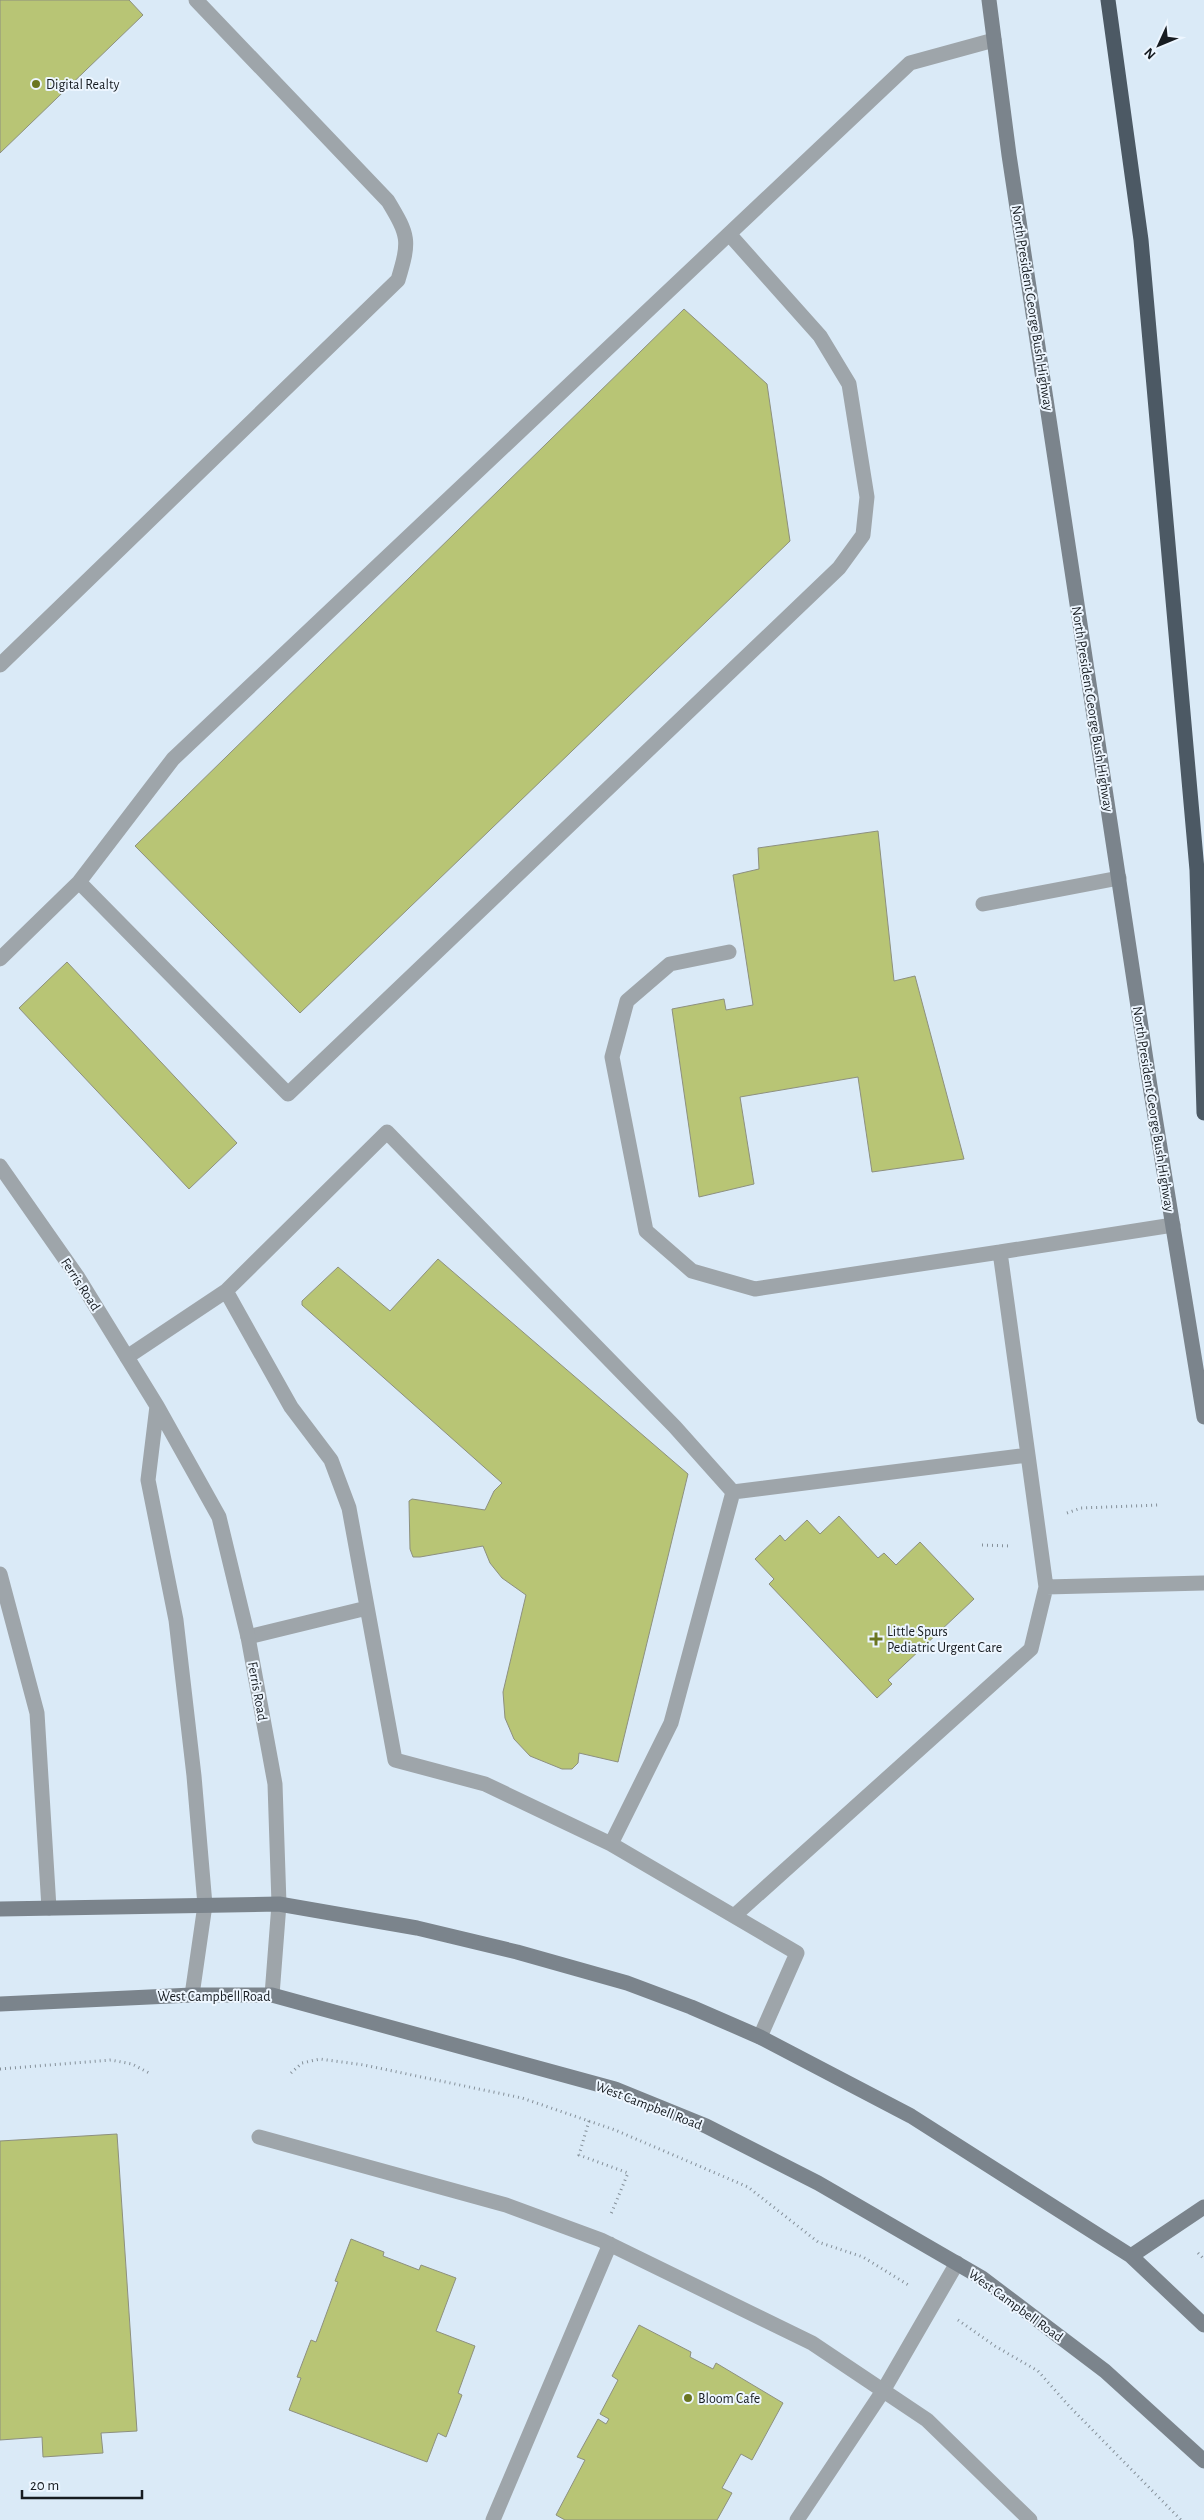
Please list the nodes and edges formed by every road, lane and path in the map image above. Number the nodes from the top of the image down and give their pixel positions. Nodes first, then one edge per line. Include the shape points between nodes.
1 (196, 0) edge
2 (989, 0) edge
3 (1108, 0) edge
4 (994, 40) junction
5 (730, 235) junction
6 (0, 665) edge
7 (1118, 878) junction
8 (79, 882) junction
9 (983, 904) dead end
10 (729, 952) dead end
11 (0, 959) edge
12 (1204, 1113) edge
13 (0, 1166) edge
14 (1173, 1225) junction
15 (1000, 1252) junction
16 (226, 1292) junction
17 (126, 1357) junction
18 (156, 1406) junction
19 (1204, 1417) edge
20 (1028, 1455) junction
21 (733, 1492) junction
22 (1159, 1505) dead end
23 (1067, 1513) dead end
24 (982, 1545) dead end
25 (1015, 1546) dead end
26 (0, 1574) edge
27 (1204, 1583) edge
28 (1046, 1588) junction
29 (367, 1608) junction
30 (248, 1637) junction
31 (611, 1844) junction
32 (279, 1904) junction
33 (204, 1906) junction
34 (49, 1908) junction
35 (0, 1909) edge
36 (734, 1916) junction
37 (192, 1995) junction
38 (272, 1995) junction
39 (0, 2004) edge
40 (760, 2037) junction
41 (0, 2069) edge
42 (290, 2073) dead end
43 (151, 2074) dead end
44 (589, 2121) junction
45 (259, 2136) dead end
46 (1204, 2206) edge
47 (606, 2242) junction
48 (1198, 2253) dead end
49 (1131, 2256) junction
50 (1204, 2260) edge
51 (957, 2263) junction
52 (902, 2281) dead end
53 (961, 2322) dead end
54 (1204, 2324) edge
55 (883, 2391) junction
56 (1204, 2461) edge
57 (493, 2520) edge
58 (797, 2520) edge
59 (1030, 2520) edge
60 (1181, 2520) edge

1 - 6 street via 388,201 406,230 406,255 398,280
2 - 4 main road, North President George Bush Highway
3 - 12 highway via 1141,240 1197,870
4 - 5 street via 910,63
4 - 7 main road, North President George Bush Highway
5 - 8 street via 173,759
5 - 8 street via 820,336 849,384 867,497 863,535 839,568 288,1094
7 - 9 street
7 - 14 main road, North President George Bush Highway
8 - 11 street
10 - 15 street via 670,964 627,1001 612,1057 646,1231 692,1271 755,1289
13 - 17 street, Ferris Road via 77,1276
14 - 15 street
14 - 19 main road, North President George Bush Highway
15 - 20 street
16 - 17 street
16 - 21 street via 387,1132 675,1426
16 - 29 street via 291,1407 331,1460 349,1508
17 - 18 street, Ferris Road
18 - 30 street, Ferris Road via 219,1517
18 - 33 street via 148,1480 176,1620 194,1776
20 - 21 street
20 - 28 street
21 - 31 street via 671,1723
22 - 23 path via 1080,1508
24 - 25 path
26 - 34 street via 37,1714
27 - 28 street
28 - 36 street via 1031,1649
29 - 30 street
29 - 31 street via 395,1760 485,1784
30 - 32 street, Ferris Road via 275,1784
31 - 36 street
32 - 33 main road
32 - 38 street, Ferris Road
32 - 40 main road via 417,1928 517,1952 627,1983
33 - 34 main road
33 - 37 street
34 - 35 main road
36 - 40 street via 797,1953
37 - 38 main road, West Campbell Road
37 - 39 main road, West Campbell Road
38 - 51 main road, West Campbell Road via 615,2089 714,2130 818,2183
40 - 49 main road via 911,2116
41 - 43 path via 111,2060 132,2064
42 - 44 path via 302,2063 320,2059 364,2065 522,2098
44 - 47 path via 578,2154 628,2173
44 - 52 path via 748,2187 818,2242 863,2257
45 - 47 street via 506,2205
46 - 49 main road
47 - 55 street via 812,2343
47 - 57 street
48 - 50 path
49 - 54 main road
51 - 55 street
51 - 56 main road, West Campbell Road via 982,2278 1105,2371
53 - 60 path via 1038,2371
55 - 58 street
55 - 59 street via 927,2420

